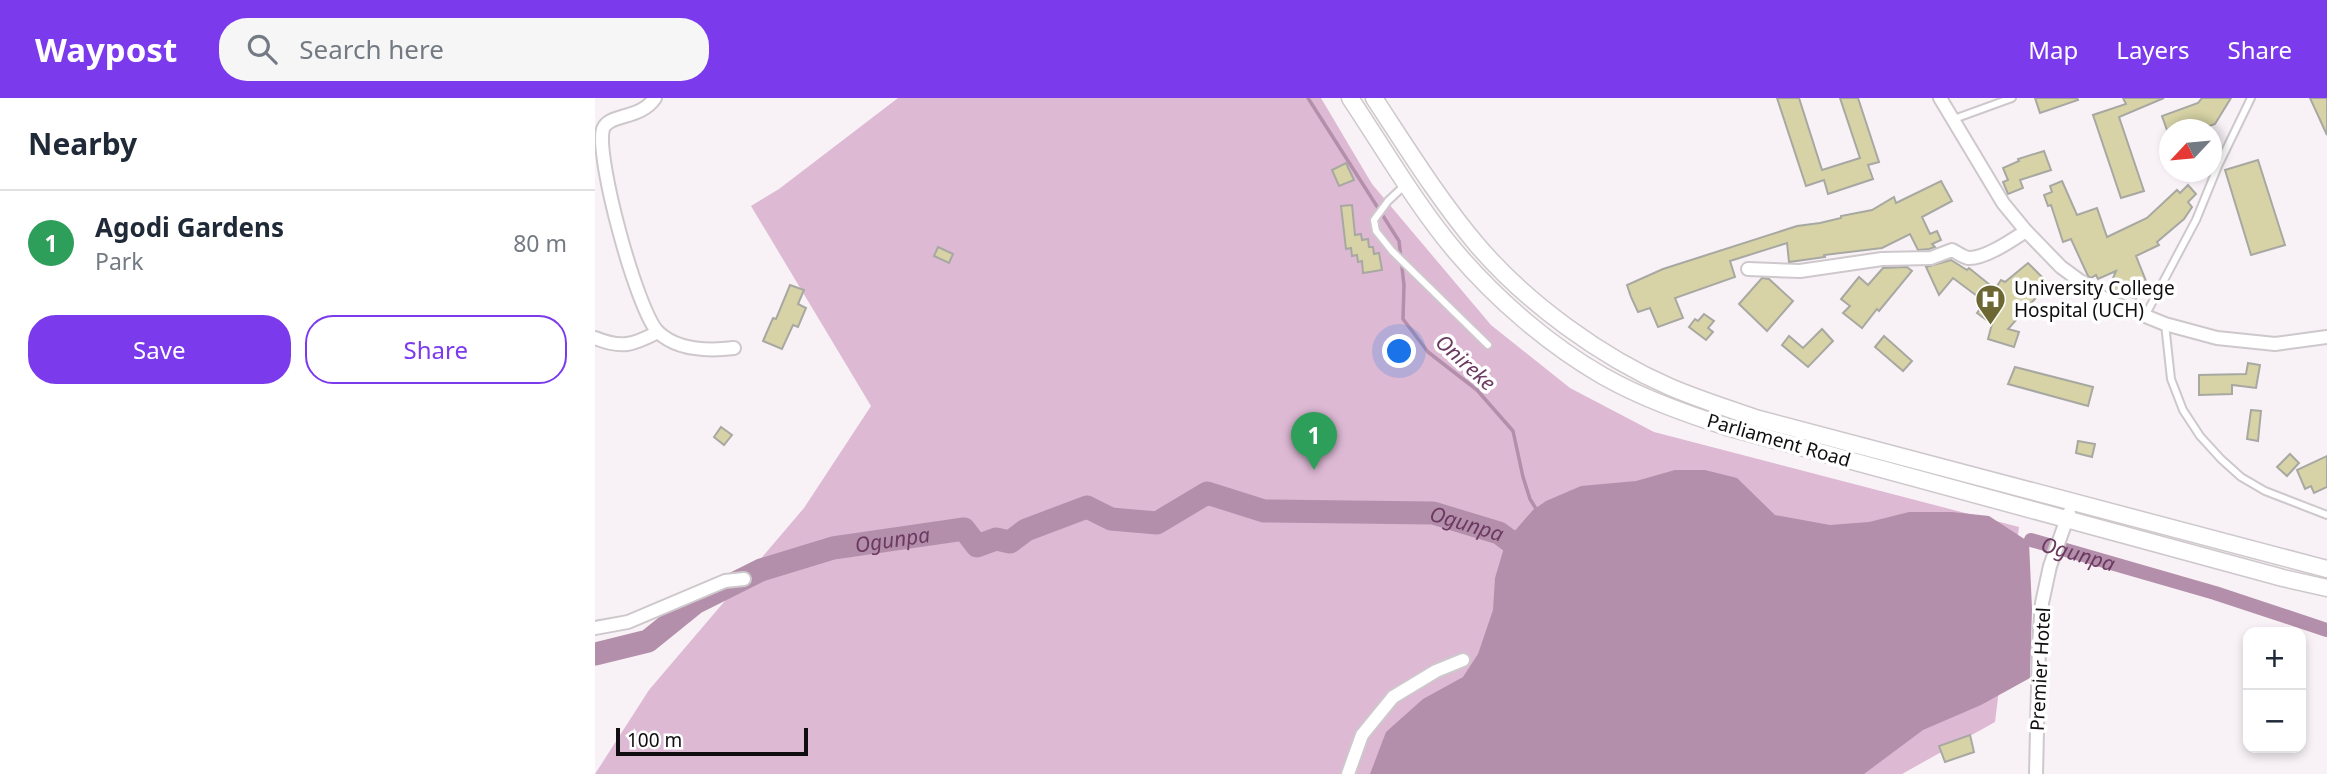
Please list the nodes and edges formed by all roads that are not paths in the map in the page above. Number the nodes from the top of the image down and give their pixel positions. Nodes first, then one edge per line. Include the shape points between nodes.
1 (656, 98) edge
2 (1350, 98) edge
3 (1374, 98) edge
4 (1940, 98) edge
5 (2012, 98) edge
6 (2251, 98) edge
7 (1952, 120) junction
8 (1407, 183) junction
9 (2025, 231) junction
10 (1748, 269) dead end
11 (2145, 316) junction
12 (2165, 324) junction
13 (658, 332) junction
14 (2327, 337) edge
15 (595, 338) edge
16 (1488, 345) dead end
17 (734, 348) dead end
18 (2072, 500) junction
19 (2327, 515) edge
20 (2067, 520) junction
21 (2327, 569) edge
22 (744, 579) dead end
23 (2327, 588) edge
24 (595, 628) edge
25 (1463, 660) dead end
26 (1348, 774) edge
27 (2036, 774) edge

1 - 13 street via 642,111 612,119 602,132 605,172 623,248 647,315
2 - 8 main road, Parliament Road
3 - 18 main road, Parliament Road via 1448,209 1480,248 1550,314 1626,364 1669,386 1755,418
4 - 7 street
5 - 7 lane
6 - 11 lane via 2196,220
7 - 9 street
8 - 16 lane via 1374,220 1376,232
8 - 20 main road, Parliament Road via 1456,252 1492,289 1526,321 1602,376 1676,410 1727,427
9 - 10 street via 2007,244 1968,258 1952,250 1931,258 1863,261 1800,271
9 - 11 street via 2061,267 2106,300
11 - 12 street
12 - 14 street via 2217,338 2275,344
12 - 19 lane via 2171,379 2200,436 2241,477
13 - 15 street via 624,346
13 - 17 street via 681,345 709,351
18 - 20 street, Premier Hotel
18 - 21 main road, Parliament Road
20 - 23 main road, Parliament Road
20 - 27 street, Premier Hotel via 2042,603
22 - 24 street via 725,581 628,622
25 - 26 street via 1393,697 1362,735

